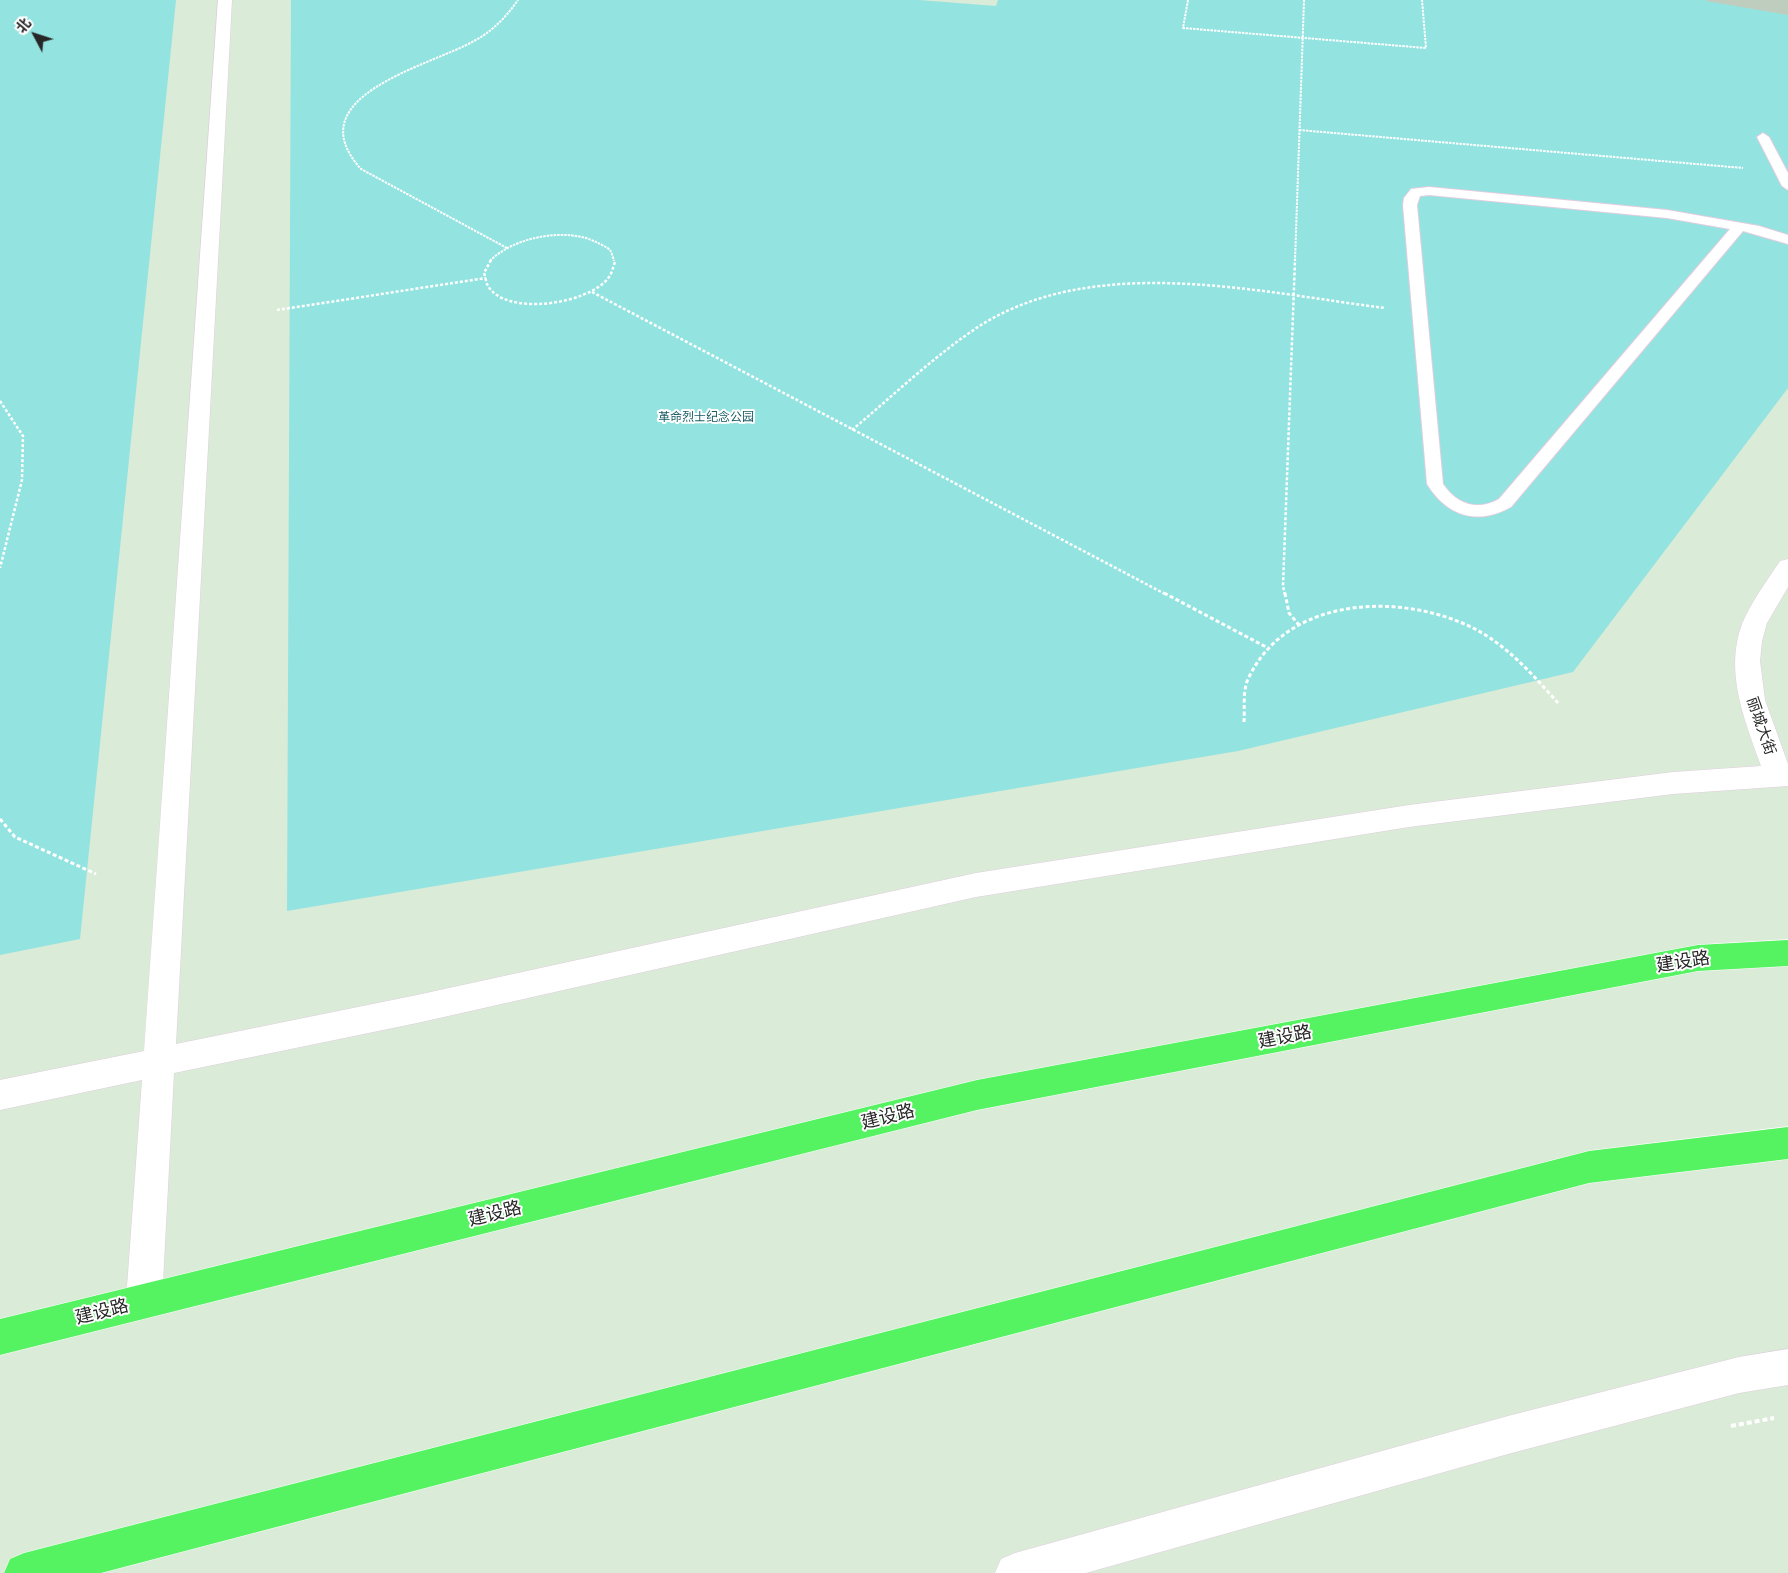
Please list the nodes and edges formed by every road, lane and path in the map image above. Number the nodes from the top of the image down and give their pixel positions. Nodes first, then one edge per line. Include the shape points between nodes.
1 (225, 0) edge
2 (518, 0) edge
3 (1188, 0) edge
4 (1304, 0) edge
5 (1422, 0) edge
6 (1303, 38) junction
7 (1300, 130) junction
8 (1763, 137) dead end
9 (1781, 171) junction
10 (1788, 186) edge
11 (1740, 226) junction
12 (1788, 240) edge
13 (507, 248) junction
14 (486, 278) junction
15 (592, 292) junction
16 (1294, 296) junction
17 (277, 310) dead end
18 (1419, 313) junction
19 (0, 401) edge
20 (852, 430) junction
21 (1788, 567) edge
22 (0, 568) edge
23 (1299, 625) junction
24 (1268, 648) junction
25 (1558, 703) dead end
26 (1244, 722) dead end
27 (1783, 775) edge
28 (0, 819) edge
29 (96, 874) dead end
30 (1788, 953) edge
31 (159, 1062) junction
32 (0, 1095) edge
33 (1788, 1143) edge
34 (144, 1301) junction
35 (0, 1337) edge
36 (1788, 1367) edge
37 (24, 1573) edge
38 (1015, 1573) edge

1 - 31 street
2 - 13 path via 514,8 476,40 381,82 368,91 348,113 344,125 344,150 361,169
3 - 6 path via 1183,28
4 - 6 path
5 - 6 path via 1426,48
6 - 7 path
7 - 9 path
7 - 16 path
8 - 9 lane
9 - 10 lane
11 - 12 lane
11 - 18 lane via 1638,210 1416,192 1410,198 1410,205
11 - 18 lane via 1505,503 1486,512 1462,509 1450,503 1441,496 1435,484
13 - 14 path via 488,265
13 - 15 path via 530,239 554,235 579,236 600,242 615,257 616,266 612,276
14 - 15 path via 495,292 522,303 559,303
14 - 17 path
15 - 20 path
16 - 18 path
16 - 20 path via 1172,282 1090,285 1057,293 983,324
16 - 23 path via 1283,586 1289,613
19 - 22 path via 23,436 22,480
20 - 24 path
21 - 27 street, 丽城大街 via 1754,625 1746,662 1750,695
23 - 24 path
23 - 25 path via 1323,614 1364,607 1432,612 1471,627 1503,647
24 - 26 path via 1247,679
27 - 31 street via 1673,783 1409,816 976,885 417,1009
28 - 29 path via 15,837
30 - 34 main road, 建设路 via 1698,958 977,1095
31 - 32 street
31 - 34 street
33 - 37 main road via 1589,1167
34 - 35 main road, 建设路
36 - 38 street via 1739,1376 1508,1435

